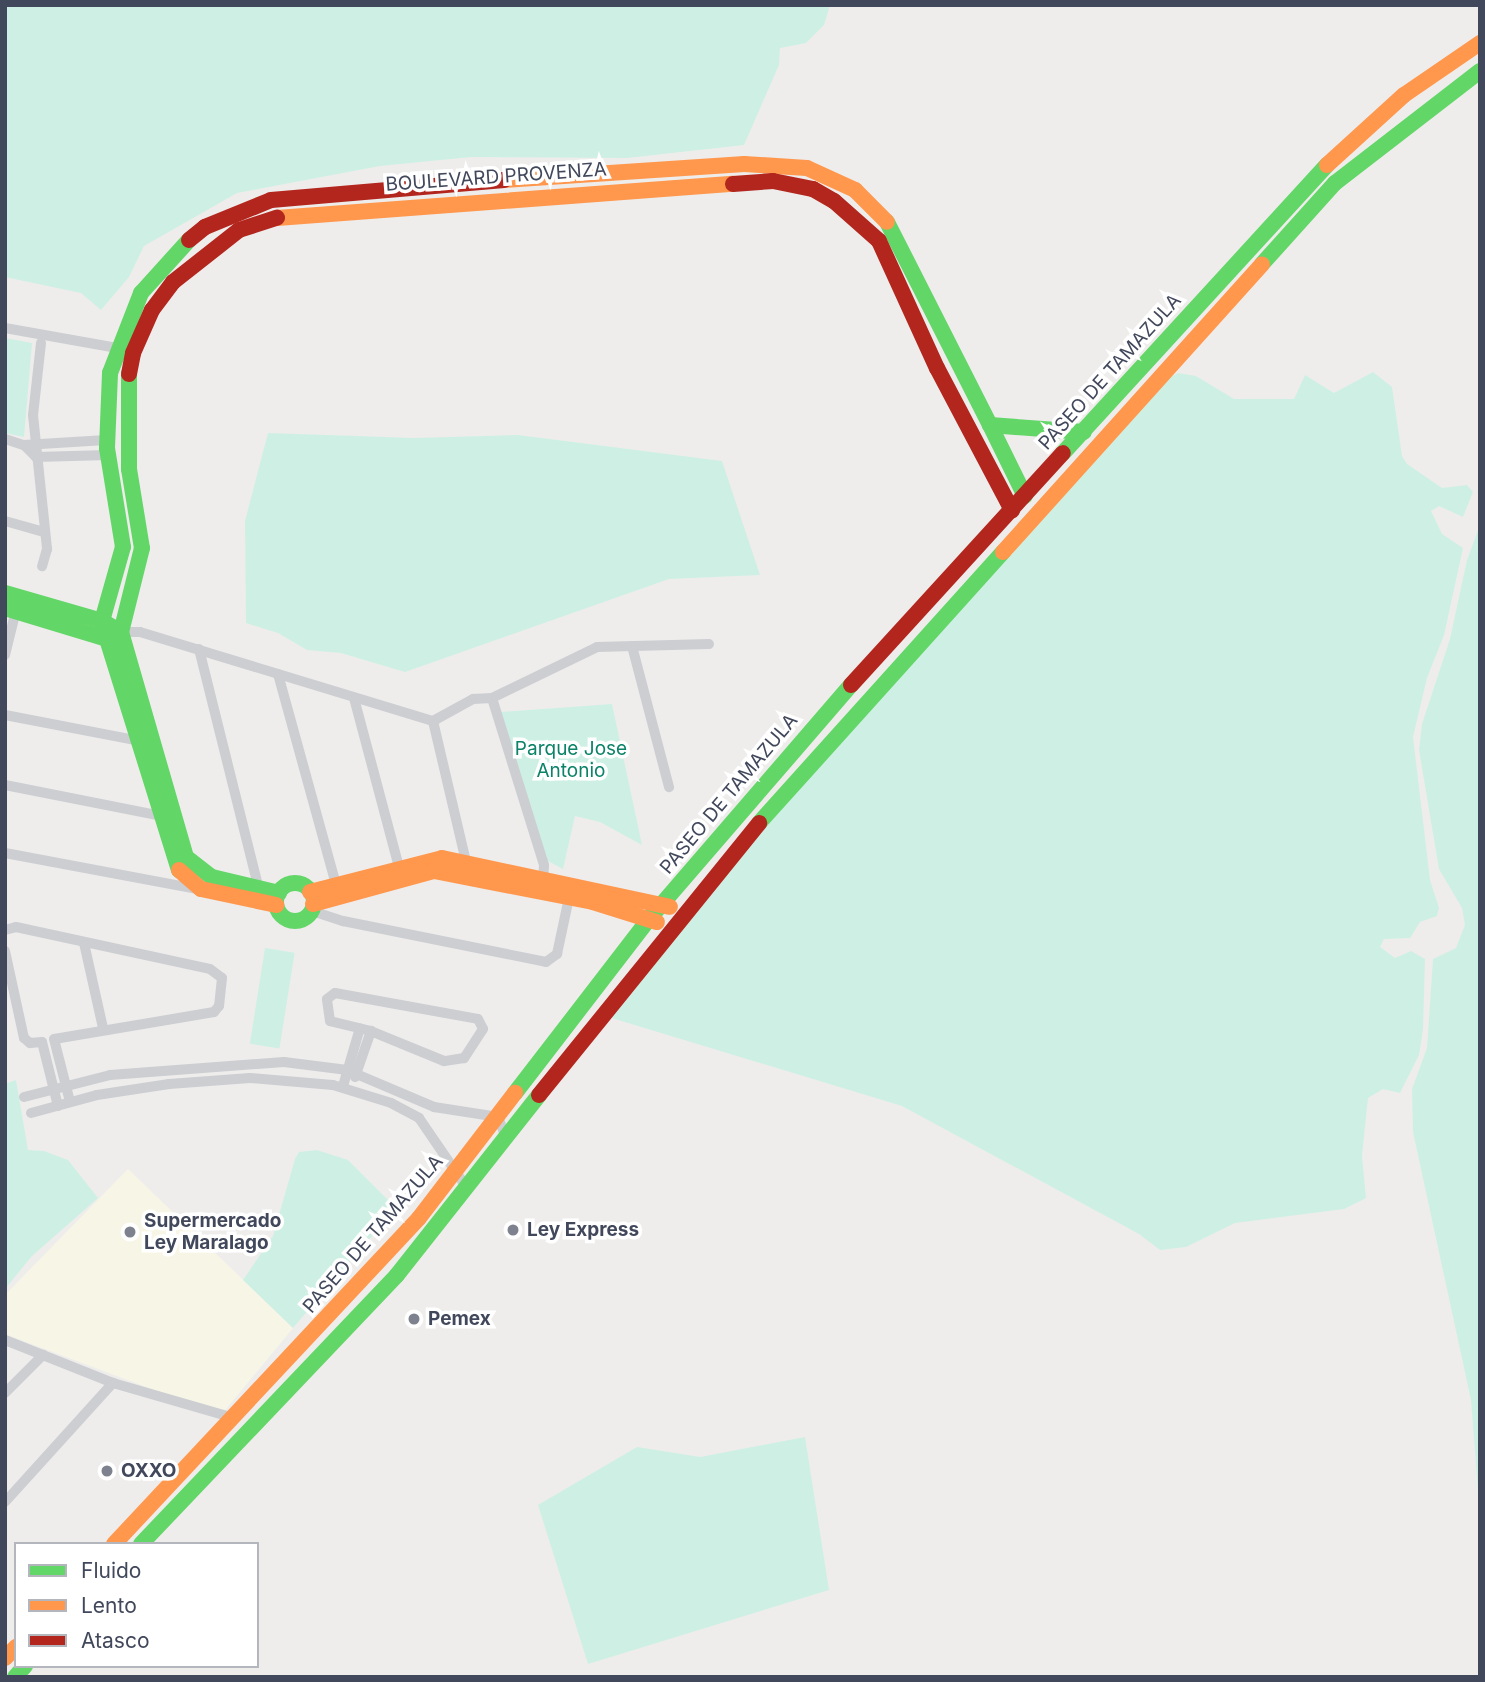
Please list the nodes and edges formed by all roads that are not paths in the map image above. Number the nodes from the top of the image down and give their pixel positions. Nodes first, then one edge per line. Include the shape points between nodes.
1 (1480, 43) edge
2 (1480, 71) edge
3 (658, 180) junction
4 (333, 192) junction
5 (336, 211) junction
6 (926, 296) junction
7 (907, 304) junction
8 (5, 328) edge
9 (41, 343) dead end
10 (117, 348) junction
11 (134, 351) junction
12 (990, 425) junction
13 (1084, 432) junction
14 (5, 439) edge
15 (29, 443) junction
16 (107, 447) junction
17 (36, 457) junction
18 (1025, 496) junction
19 (134, 508) junction
20 (1012, 510) junction
21 (115, 512) junction
22 (5, 520) edge
23 (44, 532) junction
24 (42, 566) dead end
25 (11, 602) edge
26 (102, 621) junction
27 (114, 636) junction
28 (709, 644) dead end
29 (632, 646) junction
30 (199, 649) junction
31 (6, 650) edge
32 (278, 674) junction
33 (354, 698) junction
34 (492, 698) junction
35 (5, 715) edge
36 (433, 721) junction
37 (144, 741) junction
38 (5, 785) edge
39 (669, 787) dead end
40 (156, 815) junction
41 (5, 853) edge
42 (468, 869) junction
43 (400, 872) junction
44 (336, 885) junction
45 (543, 885) junction
46 (201, 889) junction
47 (571, 891) junction
48 (269, 898) junction
49 (312, 902) junction
50 (662, 905) junction
51 (682, 912) junction
52 (649, 919) junction
53 (670, 928) junction
54 (5, 930) edge
55 (84, 943) junction
56 (5, 951) edge
57 (103, 1028) junction
58 (360, 1028) junction
59 (372, 1031) junction
60 (48, 1040) junction
61 (249, 1062) junction
62 (284, 1062) junction
63 (352, 1072) junction
64 (250, 1078) junction
65 (283, 1079) junction
66 (66, 1085) junction
67 (54, 1088) junction
68 (347, 1088) junction
69 (397, 1090) junction
70 (24, 1097) dead end
71 (70, 1102) junction
72 (391, 1103) junction
73 (58, 1106) junction
74 (435, 1107) junction
75 (31, 1113) dead end
76 (498, 1117) junction
77 (422, 1125) junction
78 (506, 1138) junction
79 (455, 1172) junction
80 (467, 1188) junction
81 (387, 1254) junction
82 (365, 1311) junction
83 (5, 1340) edge
84 (43, 1355) junction
85 (113, 1383) junction
86 (5, 1393) edge
87 (234, 1418) junction
88 (195, 1458) junction
89 (210, 1470) junction
90 (5, 1502) edge
91 (116, 1542) edge
92 (143, 1542) edge

1 - 13 street, PASEO DE TAMAZULA via 1404,95 1322,169
2 - 51 street, PASEO DE TAMAZULA via 1335,183
3 - 4 street, BOULEVARD PROVENZA
3 - 5 street, BOULEVARD PROVENZA
3 - 6 street, BOULEVARD PROVENZA via 781,163 832,177 865,199 892,228
3 - 7 street, BOULEVARD PROVENZA via 773,181 813,189 834,201 879,241
4 - 5 street
4 - 10 street, BOULEVARD PROVENZA via 271,200 205,227 141,293
5 - 11 street, BOULEVARD PROVENZA via 278,218 239,230 213,247 173,282 152,310
6 - 7 street
6 - 12 street, BOULEVARD PROVENZA
7 - 20 street, BOULEVARD PROVENZA
8 - 10 street
9 - 15 street
10 - 11 street
10 - 16 street, BOULEVARD PROVENZA via 106,404
11 - 19 street, BOULEVARD PROVENZA via 126,394
12 - 13 street
12 - 18 street, BOULEVARD PROVENZA
13 - 18 street, PASEO DE TAMAZULA
14 - 15 street
15 - 16 street
15 - 17 street
16 - 17 street
16 - 21 street, BOULEVARD PROVENZA
17 - 23 street
18 - 20 street, PASEO DE TAMAZULA
19 - 21 street
19 - 27 street, BOULEVARD PROVENZA via 142,548
20 - 50 street, PASEO DE TAMAZULA via 810,730
21 - 26 street, BOULEVARD PROVENZA via 122,547
22 - 23 street
23 - 24 street
25 - 26 street
25 - 27 street
25 - 31 street
26 - 27 street
27 - 30 street via 140,632
27 - 37 street
28 - 29 street
29 - 34 street via 597,648
29 - 39 street
30 - 32 street
30 - 48 street
32 - 33 street
32 - 44 street
33 - 36 street
33 - 43 street
34 - 36 street via 473,699
34 - 45 street via 504,726
35 - 37 street
36 - 42 street
37 - 40 street
37 - 48 street via 186,857 212,877
38 - 40 street
40 - 46 street via 175,867
41 - 46 street
42 - 43 street via 429,859
42 - 45 street
43 - 44 street
43 - 49 street
44 - 49 street
45 - 47 street
46 - 48 street
47 - 49 street via 557,954 546,961 343,921
47 - 50 street
47 - 52 street
48 - 49 street via 294,884
48 - 49 street via 281,915 292,921 303,919
50 - 51 street
50 - 52 street, PASEO DE TAMAZULA
51 - 53 street, PASEO DE TAMAZULA
52 - 53 street
52 - 76 street, PASEO DE TAMAZULA
53 - 78 street, PASEO DE TAMAZULA
54 - 55 street via 16,927
55 - 57 street
55 - 57 street via 210,970 222,978 214,1012
56 - 60 street via 24,1038 30,1043
57 - 60 street
58 - 59 street
58 - 59 street via 330,1021 328,997 358,995 478,1019 484,1026 464,1058 450,1063
58 - 63 street
59 - 63 street
60 - 66 street
60 - 67 street
61 - 62 street
61 - 64 street via 255,1070
61 - 66 street via 123,1073
62 - 63 street
62 - 65 street
63 - 68 street
63 - 69 street
64 - 65 street
64 - 71 street via 141,1087
65 - 68 street
66 - 67 street
66 - 71 street
67 - 70 street
67 - 73 street
68 - 72 street
69 - 72 street
69 - 74 street
71 - 73 street
72 - 77 street
73 - 75 street
74 - 76 street
74 - 77 street
76 - 78 street
76 - 79 street, PASEO DE TAMAZULA
77 - 79 street
78 - 80 street, PASEO DE TAMAZULA
79 - 80 street
79 - 81 street, PASEO DE TAMAZULA
80 - 82 street, PASEO DE TAMAZULA
81 - 82 street via 366,1296
81 - 87 street, PASEO DE TAMAZULA
82 - 89 street, PASEO DE TAMAZULA
83 - 84 street
84 - 85 street
84 - 86 street
85 - 87 street
85 - 90 street
87 - 88 street, PASEO DE TAMAZULA
88 - 89 street
88 - 91 street, PASEO DE TAMAZULA
89 - 92 street, PASEO DE TAMAZULA

